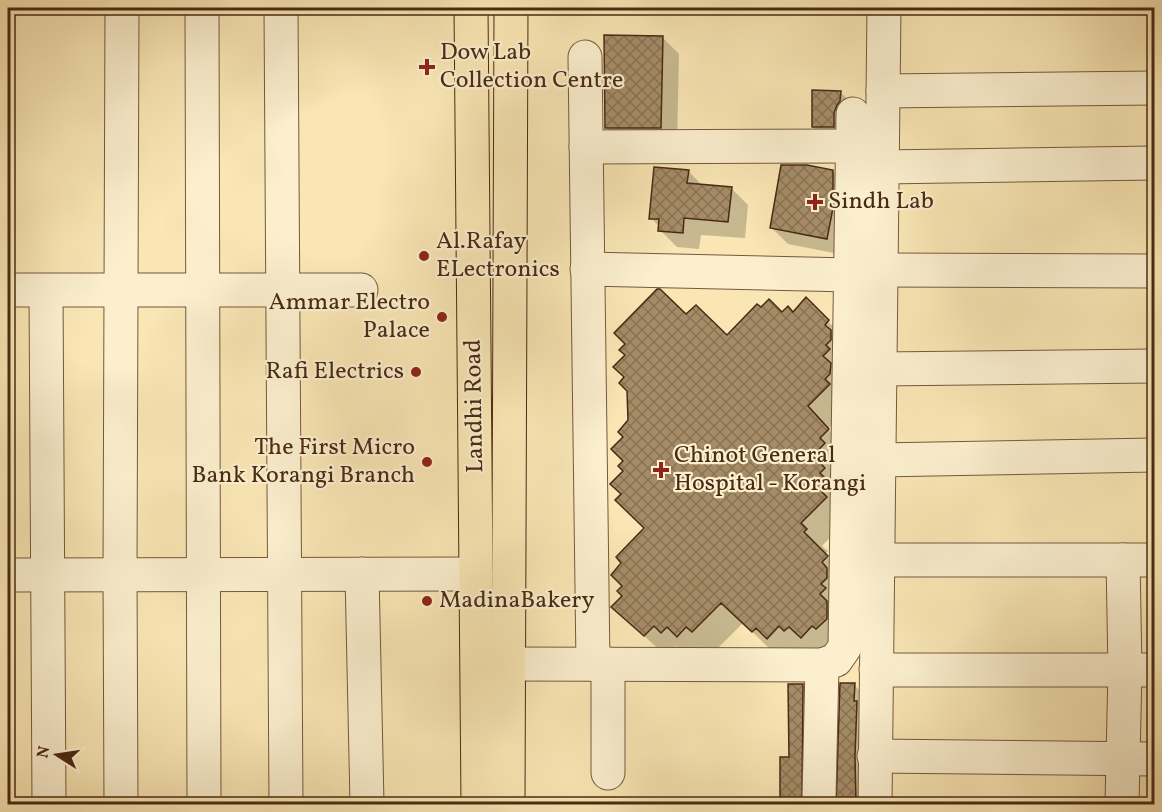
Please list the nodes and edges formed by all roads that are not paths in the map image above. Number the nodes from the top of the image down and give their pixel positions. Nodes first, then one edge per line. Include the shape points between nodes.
1 (122, 8) edge
2 (202, 8) edge
3 (281, 8) edge
4 (471, 8) edge
5 (511, 8) edge
6 (884, 8) edge
7 (585, 57) dead end
8 (1155, 88) edge
9 (883, 91) junction
10 (853, 114) dead end
11 (853, 146) junction
12 (586, 147) junction
13 (1155, 163) edge
14 (882, 166) junction
15 (587, 269) junction
16 (1155, 271) edge
17 (866, 272) junction
18 (8, 290) edge
19 (283, 290) junction
20 (361, 290) dead end
21 (46, 291) junction
22 (121, 291) junction
23 (203, 291) junction
24 (1155, 366) edge
25 (880, 369) junction
26 (1155, 455) edge
27 (878, 460) junction
28 (877, 560) junction
29 (1139, 560) edge
30 (285, 574) junction
31 (362, 574) junction
32 (477, 574) junction
33 (8, 575) edge
34 (48, 575) junction
35 (120, 575) junction
36 (204, 575) junction
37 (493, 664) junction
38 (600, 664) junction
39 (822, 665) junction
40 (876, 670) junction
41 (1140, 670) edge
42 (874, 756) junction
43 (1155, 759) edge
44 (1123, 760) junction
45 (608, 772) dead end
46 (819, 799) dead end
47 (49, 804) edge
48 (121, 804) edge
49 (204, 804) edge
50 (286, 804) edge
51 (366, 804) edge
52 (478, 804) edge
53 (508, 804) edge
54 (875, 804) edge
55 (1122, 804) edge

1 - 22 street
2 - 23 street
3 - 19 street
4 - 32 main road, Landhi Road
5 - 37 main road, Landhi Road
6 - 9 street
7 - 12 street
8 - 9 street
9 - 14 street
10 - 11 street
11 - 12 street
11 - 17 street
12 - 15 street
13 - 14 street
14 - 17 street
15 - 17 street
15 - 38 street
16 - 17 street
17 - 25 street
17 - 39 street via 845,647 836,660
18 - 21 street
19 - 20 street
19 - 23 street
19 - 30 street
21 - 22 street
21 - 34 street
22 - 23 street
22 - 35 street
23 - 36 street
24 - 25 street
25 - 27 street
26 - 27 street
27 - 28 street
28 - 29 street
28 - 40 street
29 - 41 street
30 - 31 street
30 - 36 street
30 - 50 street
31 - 32 street
31 - 51 street
32 - 37 main road, Landhi Road
33 - 34 street
34 - 35 street
34 - 47 street
35 - 36 street
35 - 48 street
36 - 49 street
37 - 38 street
37 - 52 main road, Landhi Road
37 - 53 main road, Landhi Road
38 - 39 street
38 - 45 street
39 - 46 street
40 - 41 street
40 - 42 street
41 - 44 street
42 - 44 street
42 - 54 street
43 - 44 street
44 - 55 street

